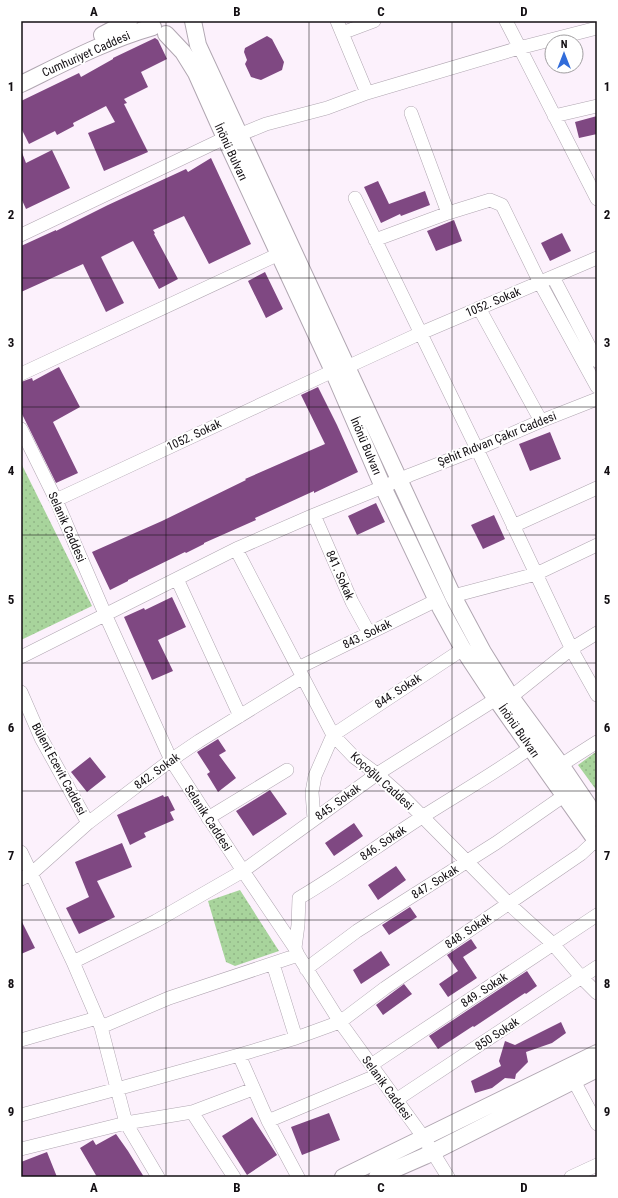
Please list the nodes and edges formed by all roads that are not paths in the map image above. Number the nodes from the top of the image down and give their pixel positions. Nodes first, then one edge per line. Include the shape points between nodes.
1 (129, 21) edge
2 (192, 21) edge
3 (374, 21) edge
4 (506, 21) edge
5 (156, 27) edge
6 (340, 27) edge
7 (597, 28) edge
8 (519, 48) junction
9 (21, 74) edge
10 (21, 84) edge
11 (366, 93) junction
12 (597, 106) edge
13 (411, 113) dead end
14 (554, 116) junction
15 (232, 137) junction
16 (355, 198) dead end
17 (597, 199) edge
18 (448, 212) junction
19 (21, 235) edge
20 (375, 240) junction
21 (279, 254) junction
22 (597, 258) edge
23 (553, 277) junction
24 (540, 283) junction
25 (479, 308) junction
26 (421, 333) junction
27 (597, 361) edge
28 (340, 369) junction
29 (21, 374) edge
30 (597, 387) edge
31 (597, 399) edge
32 (541, 421) junction
33 (21, 429) edge
34 (477, 449) junction
35 (398, 481) junction
36 (383, 487) junction
37 (597, 488) edge
38 (56, 500) junction
39 (314, 515) junction
40 (513, 526) junction
41 (597, 544) edge
42 (236, 549) junction
43 (536, 574) junction
44 (177, 579) junction
45 (453, 596) junction
46 (437, 600) junction
47 (104, 614) junction
48 (369, 633) junction
49 (597, 633) edge
50 (463, 649) junction
51 (571, 649) junction
52 (21, 657) edge
53 (300, 672) junction
54 (21, 692) edge
55 (597, 695) edge
56 (504, 698) junction
57 (240, 716) junction
58 (333, 735) junction
59 (597, 742) edge
60 (530, 748) junction
61 (171, 760) junction
62 (561, 764) junction
63 (287, 770) dead end
64 (378, 774) junction
65 (565, 795) junction
66 (421, 817) junction
67 (208, 818) junction
68 (597, 818) edge
69 (314, 820) junction
70 (88, 823) junction
71 (596, 841) edge
72 (21, 852) edge
73 (466, 862) junction
74 (242, 871) junction
75 (26, 876) edge
76 (509, 904) junction
77 (597, 916) edge
78 (553, 944) junction
79 (296, 952) junction
80 (73, 962) junction
81 (273, 964) junction
82 (597, 967) edge
83 (306, 969) junction
84 (582, 978) junction
85 (597, 993) edge
86 (99, 1022) junction
87 (340, 1022) junction
88 (296, 1038) junction
89 (21, 1040) edge
90 (597, 1053) edge
91 (239, 1055) junction
92 (597, 1069) edge
93 (374, 1070) junction
94 (574, 1081) junction
95 (253, 1089) junction
96 (117, 1090) junction
97 (396, 1100) junction
98 (192, 1112) junction
99 (21, 1115) edge
100 (268, 1121) junction
101 (126, 1123) junction
102 (597, 1124) edge
103 (424, 1138) junction
104 (21, 1149) edge
105 (433, 1152) junction
106 (597, 1165) edge
107 (158, 1177) edge
108 (234, 1177) edge
109 (298, 1177) edge
110 (343, 1177) edge
111 (377, 1177) edge
112 (448, 1177) edge
113 (571, 1177) edge

1 - 9 main road, Cumhuriyet Caddesi
2 - 5 main road, Cumhuriyet Caddesi via 179,32
2 - 15 main road, İnönü Bulvarı
3 - 6 street
4 - 8 street
5 - 10 main road, Cumhuriyet Caddesi via 134,32
5 - 15 main road, İnönü Bulvarı via 183,52
6 - 11 street
7 - 8 street
8 - 11 street
8 - 14 street
11 - 15 street via 327,108 266,124
12 - 14 street
13 - 18 street
14 - 17 street
15 - 19 street
15 - 21 main road, İnönü Bulvarı
15 - 28 main road, İnönü Bulvarı
16 - 20 street
18 - 20 street
18 - 24 street via 490,200 502,205
20 - 26 street
21 - 28 main road, İnönü Bulvarı
21 - 29 street
22 - 23 street, 1052. Sokak
23 - 24 street, 1052. Sokak
23 - 27 street
24 - 25 street, 1052. Sokak
24 - 30 street
25 - 26 street, 1052. Sokak
25 - 32 street
26 - 28 street, 1052. Sokak
26 - 34 street
28 - 35 main road, İnönü Bulvarı
28 - 36 main road, İnönü Bulvarı
28 - 38 street, 1052. Sokak
31 - 32 street, Şehit Rıdvan Çakır Caddesi
32 - 34 street, Şehit Rıdvan Çakır Caddesi
33 - 38 street, Selanik Caddesi
34 - 35 street, Şehit Rıdvan Çakır Caddesi
34 - 40 street
35 - 36 street, Şehit Rıdvan Çakır Caddesi
35 - 45 main road, İnönü Bulvarı
36 - 39 street, Şehit Rıdvan Çakır Caddesi
36 - 46 main road, İnönü Bulvarı
37 - 40 street
38 - 47 street, Selanik Caddesi
39 - 42 street, Şehit Rıdvan Çakır Caddesi
39 - 48 street, 841. Sokak via 352,602
40 - 43 street
41 - 43 street
42 - 44 street, Şehit Rıdvan Çakır Caddesi
42 - 53 street, Koçoğlu Caddesi
43 - 45 street
43 - 51 street
44 - 47 street, Şehit Rıdvan Çakır Caddesi
44 - 57 street
45 - 56 main road, İnönü Bulvarı
46 - 48 street, 843. Sokak
46 - 50 main road, İnönü Bulvarı
47 - 52 street, Şehit Rıdvan Çakır Caddesi
47 - 61 street, Selanik Caddesi
48 - 53 street, 843. Sokak
49 - 51 street, 845. Sokak
50 - 56 main road, İnönü Bulvarı
50 - 58 street, 844. Sokak
51 - 55 street
51 - 56 street, 845. Sokak
53 - 57 street, 842. Sokak
53 - 58 street, Koçoğlu Caddesi
54 - 70 street, Bülent Ecevit Caddesi via 42,738
56 - 60 main road, İnönü Bulvarı
56 - 62 main road, İnönü Bulvarı
56 - 64 street, 845. Sokak
57 - 61 street, 842. Sokak
58 - 64 street, Koçoğlu Caddesi via 354,757
58 - 69 street via 315,776 312,792
59 - 62 street
60 - 65 main road, İnönü Bulvarı
60 - 66 street, 846. Sokak
61 - 67 street, Selanik Caddesi
61 - 70 street, 842. Sokak
62 - 68 main road, İnönü Bulvarı
63 - 67 street
64 - 66 street, Koçoğlu Caddesi
64 - 69 street, 845. Sokak
65 - 71 main road, İnönü Bulvarı
65 - 73 street, 847. Sokak
66 - 73 street, Koçoğlu Caddesi
66 - 79 street, 846. Sokak via 299,898
67 - 74 street, Selanik Caddesi
69 - 74 street, 845. Sokak
70 - 75 street, 842. Sokak
71 - 76 street, 848. Sokak
72 - 75 street
73 - 76 street, Koçoğlu Caddesi
73 - 83 street, 847. Sokak via 357,931
74 - 79 street, Selanik Caddesi
74 - 80 street, 845. Sokak via 156,920
75 - 80 street
76 - 78 street, Koçoğlu Caddesi
76 - 87 street, 848. Sokak via 385,988
77 - 78 street, 849. Sokak
78 - 84 street, Koçoğlu Caddesi
78 - 93 street, 849. Sokak
79 - 81 street
79 - 83 street, Selanik Caddesi
80 - 86 street
81 - 86 street
81 - 88 street
82 - 84 street, 850 Sokak
83 - 87 street, Selanik Caddesi
84 - 85 street, Koçoğlu Caddesi
84 - 97 street, 850 Sokak
86 - 89 street
86 - 96 street
87 - 88 street, 848. Sokak
87 - 93 street, Selanik Caddesi
88 - 91 street, 848. Sokak
90 - 103 main road
91 - 95 street
91 - 96 street, 848. Sokak
92 - 94 main road
93 - 97 street, Selanik Caddesi
93 - 100 street, 849. Sokak
94 - 102 street
94 - 105 main road
95 - 98 street
95 - 100 street
96 - 99 street, 848. Sokak
96 - 101 street
97 - 103 street, Selanik Caddesi
98 - 101 street
98 - 108 street
100 - 109 street
101 - 104 street
101 - 107 street
103 - 105 street, Selanik Caddesi
103 - 110 main road
105 - 111 main road
105 - 112 street, Selanik Caddesi
106 - 113 street

